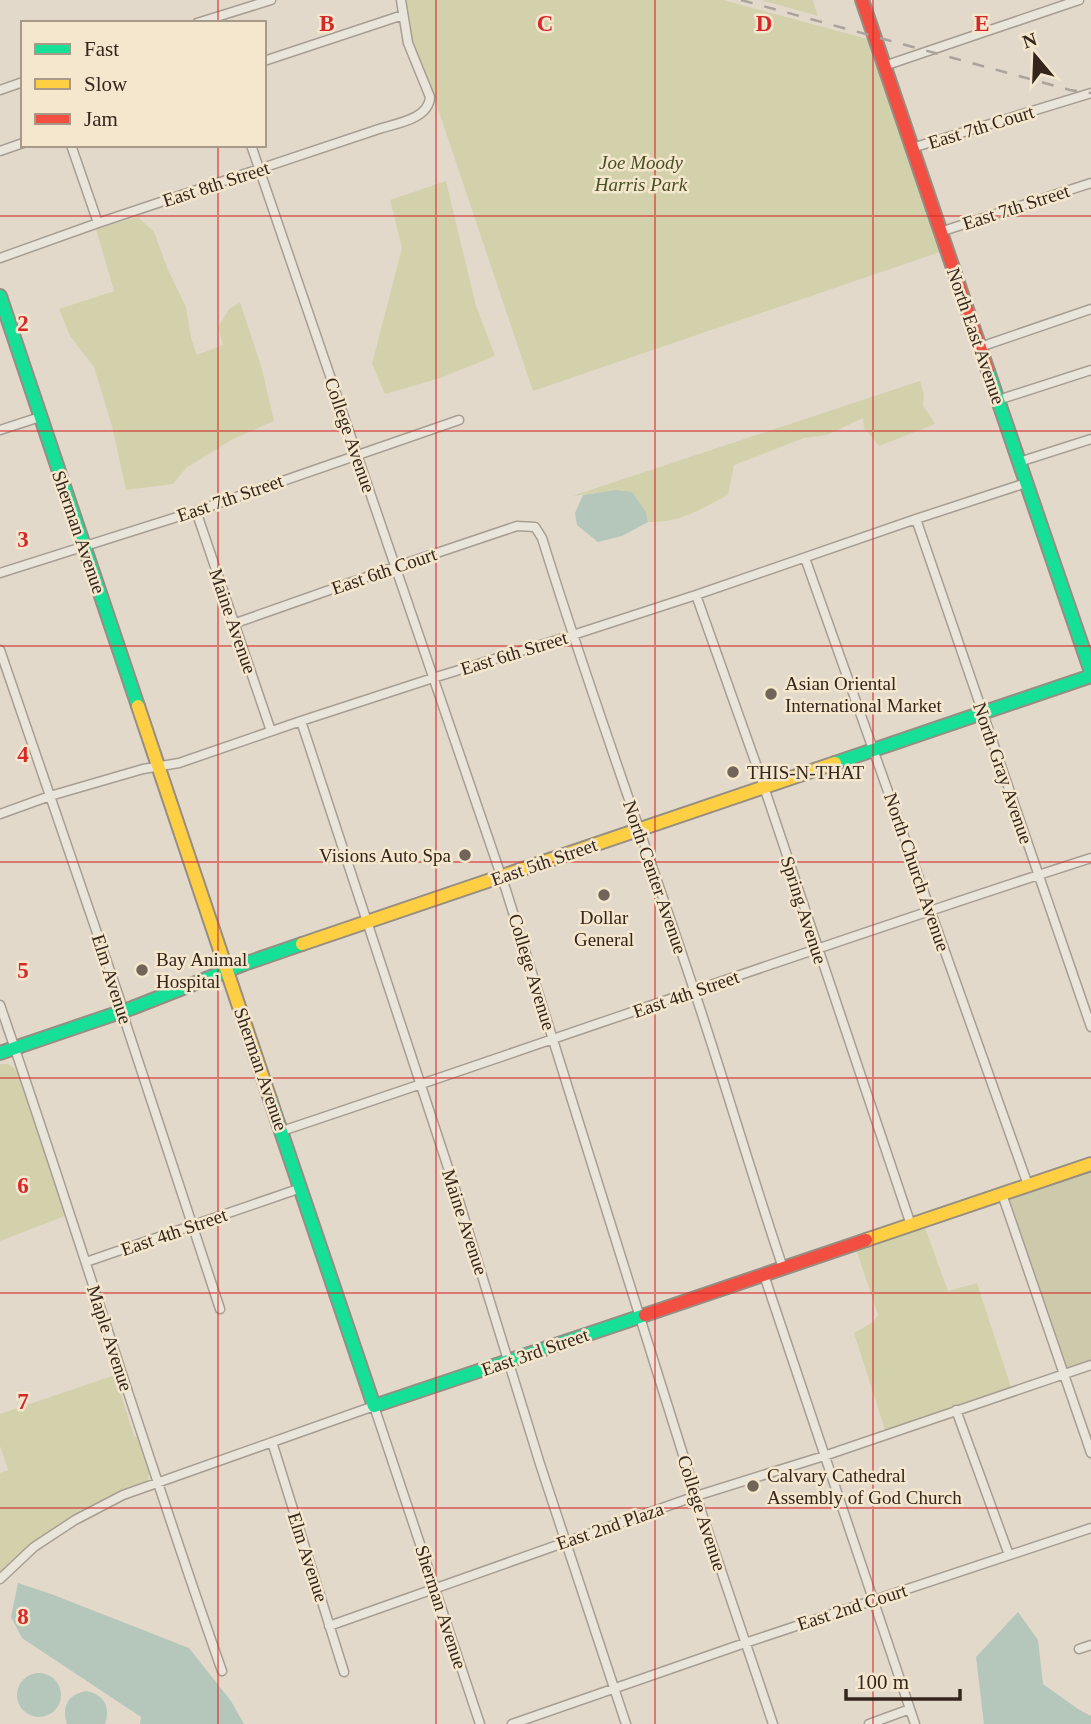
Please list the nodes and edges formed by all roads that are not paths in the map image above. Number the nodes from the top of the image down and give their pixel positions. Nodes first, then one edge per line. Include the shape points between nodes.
1 (271, 0) edge
2 (401, 0) edge
3 (862, 0) edge
4 (1079, 0) edge
5 (404, 15) junction
6 (210, 21) edge
7 (266, 60) edge
8 (884, 66) junction
9 (21, 83) edge
10 (0, 90) edge
11 (1091, 93) edge
12 (21, 145) edge
13 (72, 147) edge
14 (252, 147) edge
15 (912, 148) junction
16 (0, 151) edge
17 (259, 169) junction
18 (1091, 183) edge
19 (98, 223) junction
20 (940, 232) junction
21 (0, 258) edge
22 (0, 296) edge
23 (1091, 309) edge
24 (980, 347) junction
25 (1091, 370) edge
26 (998, 400) junction
27 (40, 417) junction
28 (459, 420) dead end
29 (0, 430) edge
30 (1091, 439) edge
31 (356, 456) junction
32 (1019, 462) junction
33 (1026, 483) junction
34 (196, 511) junction
35 (916, 519) junction
36 (536, 527) joint
37 (84, 545) junction
38 (806, 558) junction
39 (394, 567) junction
40 (0, 573) edge
41 (696, 596) junction
42 (233, 624) junction
43 (573, 635) junction
44 (0, 650) edge
45 (1091, 674) edge
46 (433, 678) junction
47 (983, 713) junction
48 (301, 721) junction
49 (271, 731) junction
50 (874, 750) junction
51 (159, 767) junction
52 (764, 788) junction
53 (50, 796) junction
54 (0, 814) edge
55 (639, 830) junction
56 (1091, 858) edge
57 (1038, 875) junction
58 (501, 877) junction
59 (930, 911) junction
60 (367, 922) junction
61 (817, 949) junction
62 (228, 970) junction
63 (694, 991) junction
64 (0, 1005) edge
65 (123, 1011) junction
66 (1091, 1027) edge
67 (552, 1038) junction
68 (15, 1048) junction
69 (0, 1053) edge
70 (420, 1085) junction
71 (282, 1131) junction
72 (1091, 1164) edge
73 (1028, 1185) junction
74 (301, 1188) junction
75 (1002, 1194) junction
76 (911, 1225) junction
77 (193, 1226) junction
78 (86, 1262) junction
79 (783, 1268) junction
80 (764, 1275) junction
81 (220, 1308) dead end
82 (639, 1317) junction
83 (509, 1360) junction
84 (1091, 1365) edge
85 (1064, 1374) junction
86 (374, 1406) junction
87 (956, 1410) junction
88 (271, 1442) junction
89 (1091, 1454) edge
90 (824, 1456) junction
91 (156, 1483) junction
92 (696, 1496) junction
93 (1091, 1528) edge
94 (565, 1542) junction
95 (1009, 1555) junction
96 (0, 1579) edge
97 (434, 1589) junction
98 (872, 1600) junction
99 (329, 1626) junction
100 (745, 1643) junction
101 (1091, 1645) edge
102 (1079, 1649) dead end
103 (222, 1671) dead end
104 (344, 1672) dead end
105 (614, 1689) junction
106 (910, 1709) junction
107 (480, 1724) edge
108 (512, 1724) edge
109 (626, 1724) edge
110 (773, 1724) edge
111 (869, 1724) edge
112 (915, 1724) edge

1 - 6 street
2 - 5 street
3 - 8 street, North East Avenue
4 - 8 street
5 - 7 street
5 - 17 street, East 8th Street via 408,43 429,93 424,112
8 - 15 street, North East Avenue
9 - 10 street
11 - 15 street, East 7th Court
12 - 16 street
13 - 19 street
14 - 17 street, College Avenue
15 - 20 street, North East Avenue
17 - 19 street, East 8th Street
17 - 31 street, College Avenue
18 - 20 street, East 7th Street
19 - 21 street, East 8th Street
20 - 24 street, North East Avenue
22 - 27 street, Sherman Avenue
23 - 24 street
24 - 26 street, North East Avenue
25 - 26 street
26 - 32 street, North East Avenue
27 - 29 street
27 - 37 street, Sherman Avenue
28 - 31 street, East 7th Street
30 - 32 street
31 - 34 street, East 7th Street
31 - 39 street, College Avenue
32 - 33 street, North East Avenue
33 - 35 street, East 6th Street
33 - 45 street, North East Avenue
34 - 37 street, East 7th Street
34 - 42 street, Maine Avenue
35 - 38 street, East 6th Street
35 - 47 street, North Gray Avenue
36 - 39 street, East 6th Court via 517,526
36 - 43 street, North Center Avenue
37 - 40 street, East 7th Street
37 - 51 street, Sherman Avenue
38 - 41 street, East 6th Street
38 - 50 street, North Church Avenue
39 - 42 street, East 6th Court
39 - 46 street, College Avenue
41 - 43 street, East 6th Street
41 - 52 street, Spring Avenue
42 - 49 street, Maine Avenue
43 - 46 street, East 6th Street
43 - 55 street, North Center Avenue
44 - 53 street, Elm Avenue
45 - 47 street, East 5th Street
46 - 48 street, East 6th Street
46 - 58 street, College Avenue
47 - 50 street, East 5th Street
47 - 57 street, North Gray Avenue
48 - 49 street, East 6th Street
48 - 60 street, Maine Avenue
49 - 51 street, East 6th Street
50 - 52 street, East 5th Street
50 - 59 street, North Church Avenue
51 - 53 street, East 6th Street
51 - 62 street, Sherman Avenue
52 - 55 street, East 5th Street
52 - 61 street, Spring Avenue
53 - 54 street, East 6th Street
53 - 65 street, Elm Avenue
55 - 58 street, East 5th Street
55 - 63 street, North Center Avenue
56 - 57 street, East 4th Street
57 - 59 street, East 4th Street
57 - 66 street, North Gray Avenue
58 - 60 street, East 5th Street
58 - 67 street, College Avenue
59 - 61 street, East 4th Street
59 - 73 street, North Church Avenue
60 - 62 street, East 5th Street
60 - 70 street, Maine Avenue
61 - 63 street, East 4th Street
61 - 76 street, Spring Avenue
62 - 65 street, East 5th Street
62 - 71 street, Sherman Avenue
63 - 67 street, East 4th Street
63 - 79 street, North Center Avenue
64 - 68 street, Maple Avenue
65 - 68 street, East 5th Street
65 - 77 street, Elm Avenue
67 - 70 street, East 4th Street
67 - 82 street, College Avenue
68 - 69 street, East 5th Street
68 - 78 street, Maple Avenue
70 - 71 street, East 4th Street
70 - 83 street, Maine Avenue
71 - 74 street, Sherman Avenue
72 - 73 street, East 3rd Street
73 - 75 street, East 3rd Street
74 - 77 street, East 4th Street
74 - 86 street, Sherman Avenue
75 - 76 street, East 3rd Street
75 - 85 street
76 - 79 street, East 3rd Street
77 - 78 street, East 4th Street
77 - 81 street, Elm Avenue
78 - 91 street, Maple Avenue
79 - 80 street, East 3rd Street
80 - 82 street, East 3rd Street
80 - 90 street
82 - 83 street, East 3rd Street
82 - 92 street, College Avenue
83 - 86 street, East 3rd Street
83 - 94 street, Maine Avenue
84 - 85 street, East 2nd Plaza
85 - 87 street, East 2nd Plaza
85 - 89 street
86 - 88 street, East 3rd Street
86 - 97 street, Sherman Avenue
87 - 90 street, East 2nd Plaza
87 - 95 street
88 - 91 street, East 3rd Street
88 - 99 street, Elm Avenue
90 - 92 street, East 2nd Plaza
90 - 98 street
91 - 96 street, East 3rd Street via 75,1520 34,1547
91 - 103 street, Maple Avenue
92 - 94 street, East 2nd Plaza
92 - 100 street, College Avenue
93 - 95 street, East 2nd Court
94 - 97 street, East 2nd Plaza
94 - 105 street, Maine Avenue
95 - 98 street, East 2nd Court
97 - 99 street, East 2nd Plaza
97 - 107 street, Sherman Avenue
98 - 100 street, East 2nd Court
98 - 106 street
99 - 104 street, Elm Avenue
100 - 105 street, East 2nd Court
100 - 110 street, College Avenue
101 - 102 street
105 - 108 street, East 2nd Court
105 - 109 street, Maine Avenue
106 - 111 street
106 - 112 street

